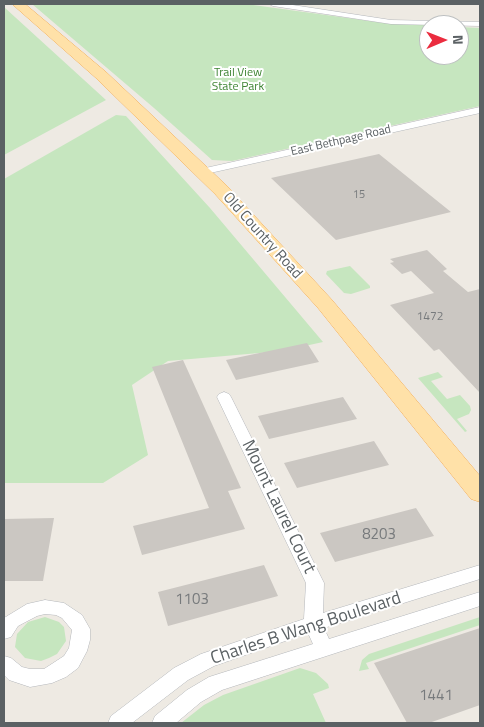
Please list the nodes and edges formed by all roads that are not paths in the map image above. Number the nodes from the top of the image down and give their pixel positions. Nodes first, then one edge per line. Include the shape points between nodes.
1 (18, 4) edge
2 (273, 4) edge
3 (294, 5) edge
4 (480, 24) edge
5 (480, 110) edge
6 (201, 172) junction
7 (224, 397) dead end
8 (480, 493) edge
9 (480, 572) edge
10 (480, 599) edge
11 (7, 622) edge
12 (313, 624) junction
13 (325, 649) junction
14 (4, 664) edge
15 (118, 723) edge
16 (162, 723) edge

1 - 6 main road, Old Country Road via 101,75
2 - 3 street
3 - 4 street via 391,22
5 - 6 street, East Bethpage Road
6 - 8 main road, Old Country Road via 325,304
7 - 12 street, Mount Laurel Court via 315,583
9 - 12 street, Charles B Wang Boulevard
10 - 13 street, Charles B Wang Boulevard
11 - 14 street via 33,609 58,608 76,620 82,640 71,662 60,671 45,676 30,678 16,674
12 - 13 street, Mount Laurel Court
12 - 15 street, Charles B Wang Boulevard via 208,660 148,697
13 - 16 street, Charles B Wang Boulevard via 216,683 194,696

